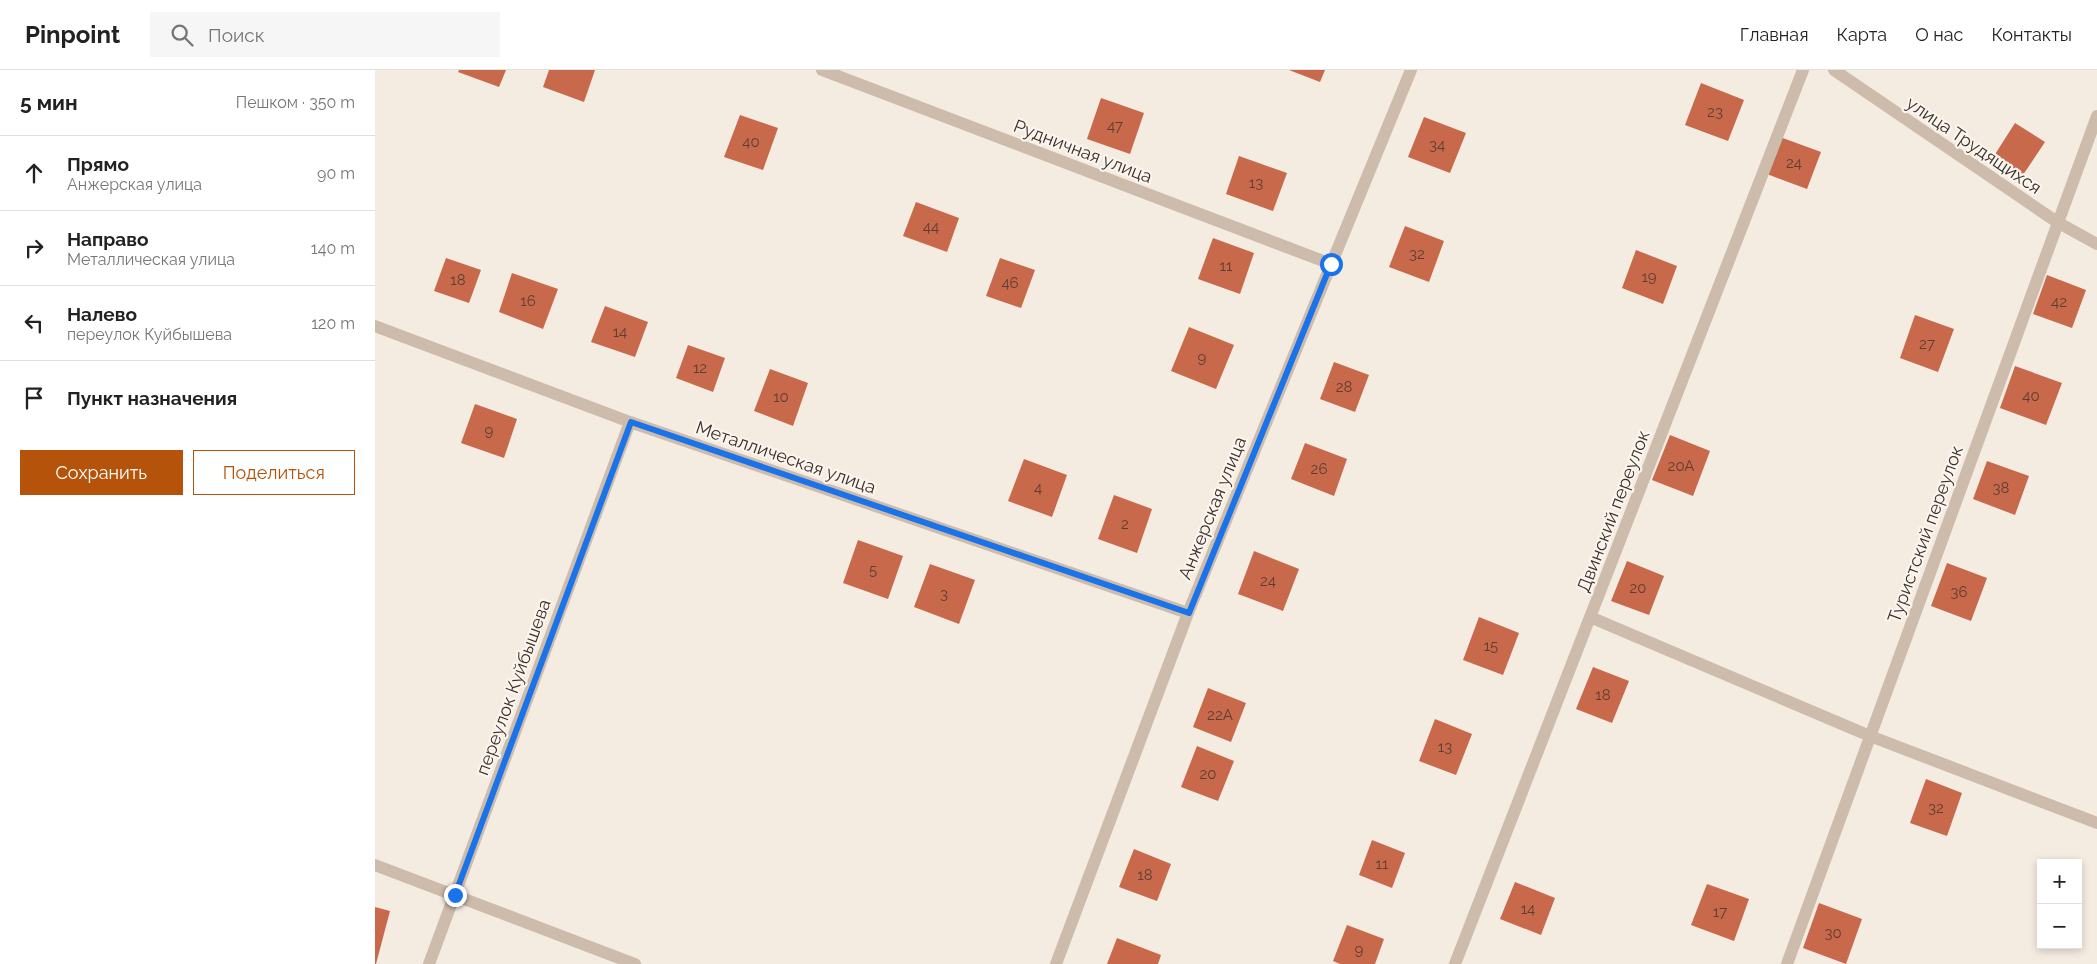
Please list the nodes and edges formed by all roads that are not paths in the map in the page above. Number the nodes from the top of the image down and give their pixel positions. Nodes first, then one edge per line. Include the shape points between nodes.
1 (822, 70) edge
2 (1411, 70) edge
3 (1803, 70) edge
4 (1834, 70) edge
5 (2097, 116) edge
6 (2057, 222) junction
7 (2097, 244) edge
8 (1331, 264) junction
9 (375, 326) edge
10 (631, 422) junction
11 (1189, 613) junction
12 (1590, 617) junction
13 (1870, 736) junction
14 (2097, 823) edge
15 (375, 865) edge
16 (455, 895) junction
17 (429, 964) edge
18 (635, 964) edge
19 (1056, 964) edge
20 (1455, 964) edge
21 (1787, 964) edge

1 - 8 street, Рудничная улица
2 - 8 street, Анжерская улица
3 - 12 street, Двинский переулок
4 - 6 street, улица Трудящихся
5 - 6 street, Туристский переулок
6 - 7 street, улица Трудящихся
6 - 13 street, Туристский переулок
8 - 11 street, Анжерская улица
9 - 10 street, Металлическая улица
10 - 11 street, Металлическая улица
10 - 16 street, переулок Куйбышева
11 - 19 street, Анжерская улица
12 - 13 street
12 - 20 street, Двинский переулок
13 - 14 street
13 - 21 street, Туристский переулок
15 - 16 street
16 - 17 street, переулок Куйбышева
16 - 18 street

